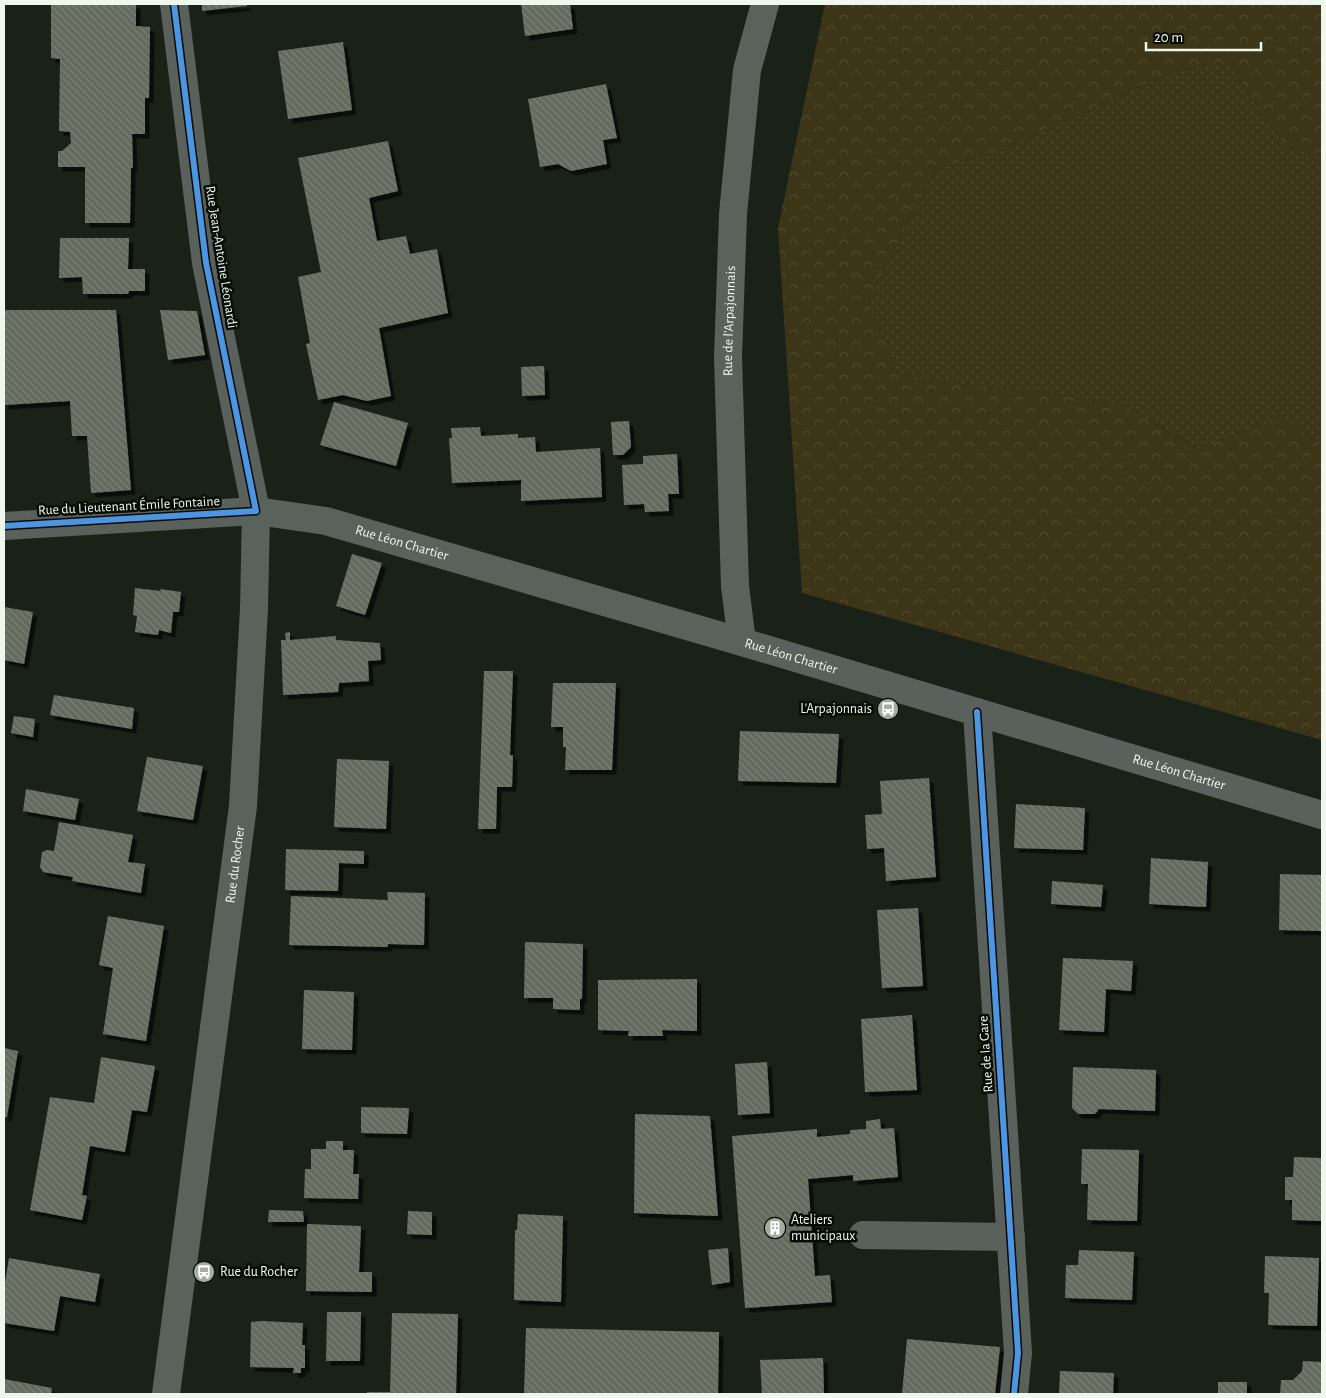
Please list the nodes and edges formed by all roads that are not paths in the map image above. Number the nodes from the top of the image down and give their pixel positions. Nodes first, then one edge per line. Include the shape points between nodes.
1 (174, 4) edge
2 (765, 4) edge
3 (256, 511) junction
4 (4, 526) edge
5 (742, 642) junction
6 (977, 712) junction
7 (1322, 815) edge
8 (863, 1235) dead end
9 (1010, 1237) junction
10 (166, 1394) edge
11 (1014, 1394) edge

1 - 3 street, Rue Jean-Antoine Léonardi via 206,263
2 - 5 main road, Rue de l'Arpajonnais via 746,70 733,214 728,367 735,586
3 - 4 street, Rue du Lieutenant Émile Fontaine
3 - 5 main road, Rue Léon Chartier via 326,521
3 - 10 main road, Rue du Rocher via 243,806
5 - 6 street, Rue Léon Chartier
6 - 7 street, Rue Léon Chartier
6 - 9 street, Rue de la Gare
8 - 9 street
9 - 11 street, Rue de la Gare via 1018,1353

